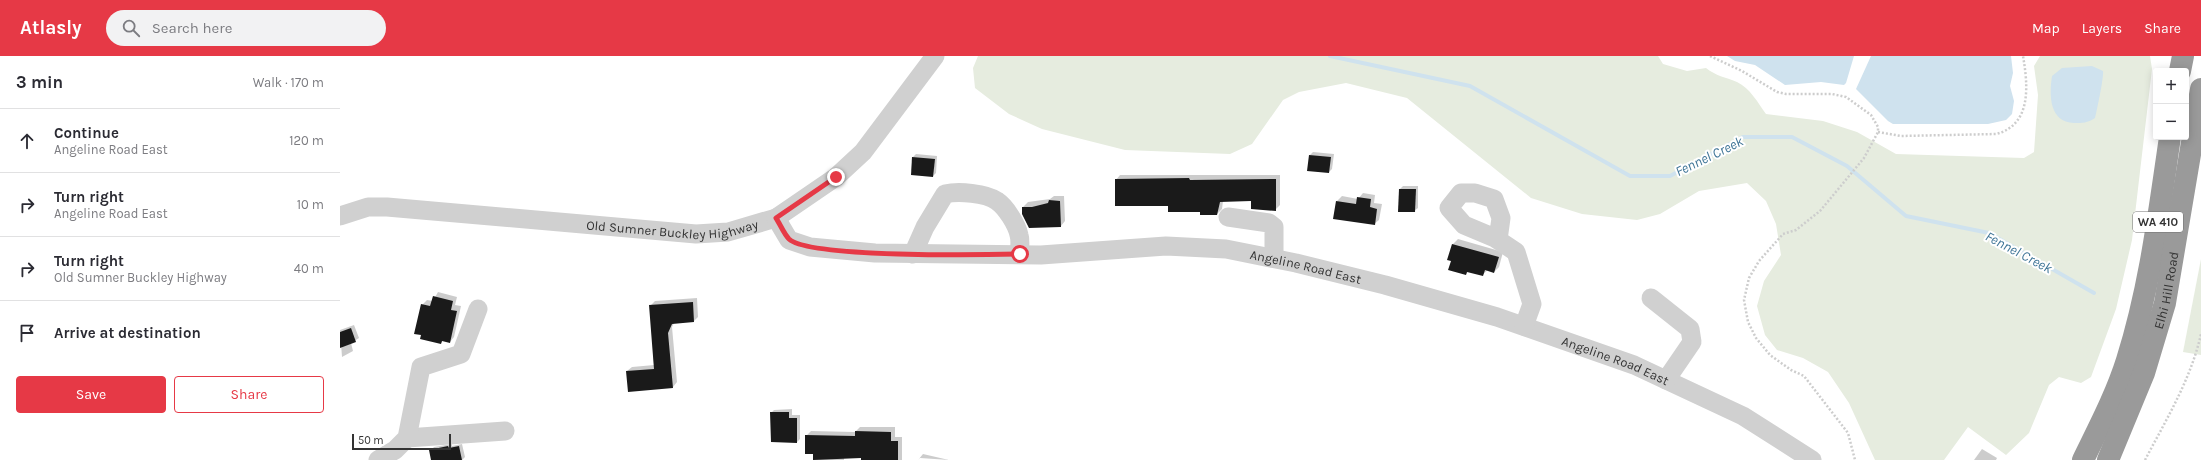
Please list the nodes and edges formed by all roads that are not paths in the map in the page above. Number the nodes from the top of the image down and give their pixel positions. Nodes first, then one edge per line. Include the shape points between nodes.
1 (935, 56) edge
2 (2183, 56) edge
3 (2181, 68) edge
4 (2201, 89) edge
5 (2170, 140) edge
6 (340, 216) edge
7 (1228, 217) dead end
8 (776, 218) junction
9 (1498, 240) dead end
10 (913, 254) junction
11 (1020, 254) junction
12 (1274, 258) junction
13 (1650, 298) dead end
14 (478, 309) dead end
15 (1524, 326) junction
16 (1666, 380) junction
17 (505, 431) dead end
18 (407, 438) junction
19 (378, 460) edge
20 (1812, 460) edge
21 (2084, 460) edge
22 (2108, 460) edge

1 - 8 street, Old Sumner Buckley Highway via 863,152 836,177
2 - 3 highway
4 - 22 highway, Elhi Hill Road / WA 410 via 2165,303 2144,373
5 - 21 highway, Elhi Hill Road / WA 410 via 2154,246 2142,306 2111,401
6 - 8 street, Old Sumner Buckley Highway via 368,207 386,207 696,234 728,232
7 - 12 street via 1269,223 1274,228
8 - 10 street, Angeline Road East via 789,240 810,247 875,254
9 - 15 street via 1516,252 1532,304
10 - 11 street, Angeline Road East
10 - 11 street via 945,194 954,192 997,200 1006,210 1019,235
11 - 12 street, Angeline Road East via 1041,255 1166,246 1226,248
12 - 15 street, Angeline Road East via 1385,284
13 - 16 street via 1690,330 1692,342
14 - 18 street via 461,354 421,367
15 - 16 street, Angeline Road East via 1634,365
16 - 20 street, Angeline Road East via 1742,416
17 - 18 street
18 - 19 street via 395,450

